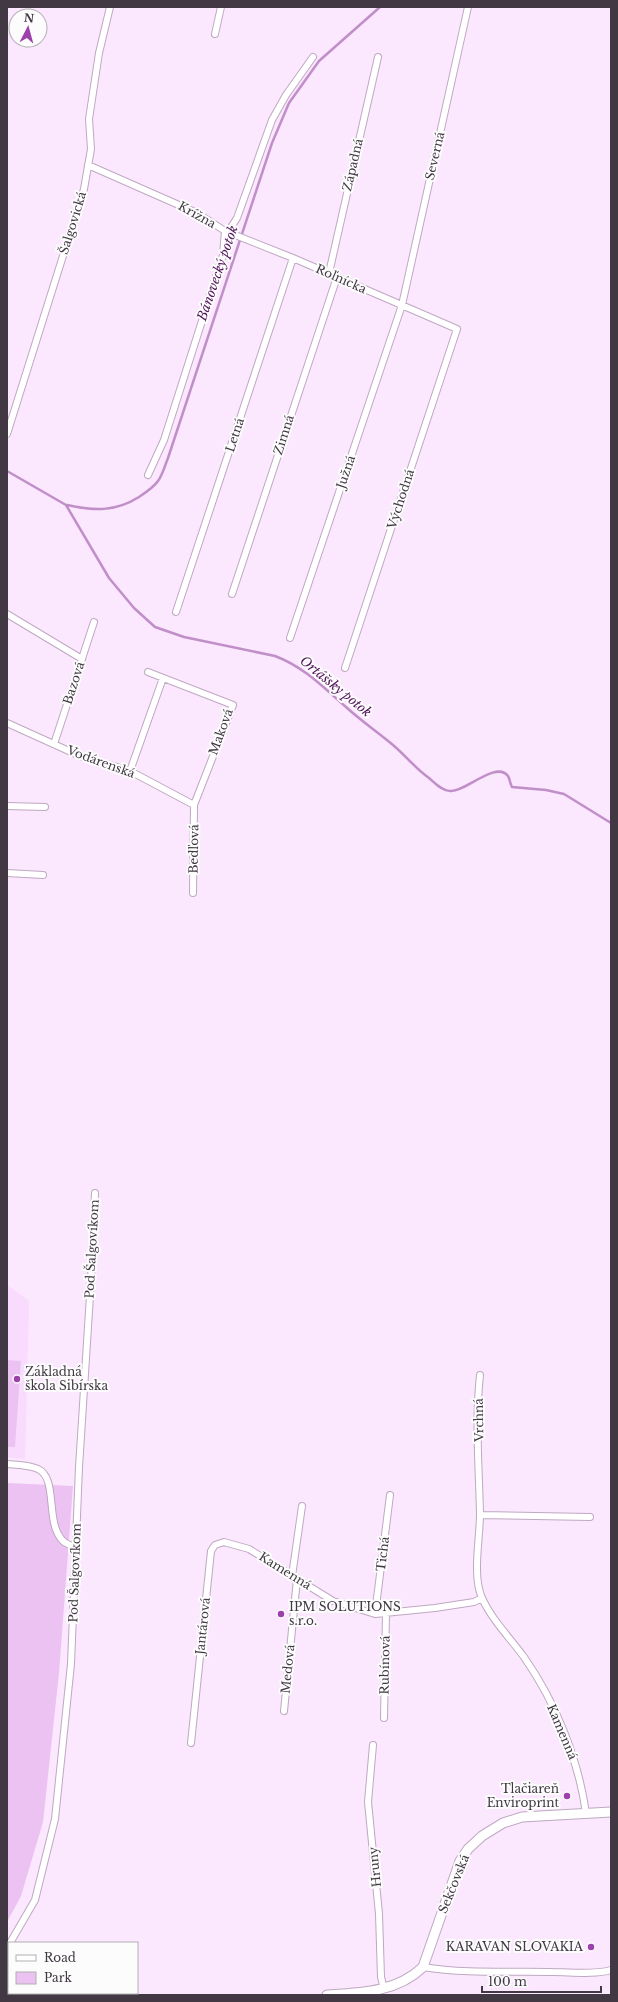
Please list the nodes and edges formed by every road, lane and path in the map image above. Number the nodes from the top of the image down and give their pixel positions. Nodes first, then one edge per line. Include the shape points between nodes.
1 (110, 7) edge
2 (221, 7) edge
3 (468, 7) edge
4 (215, 34) dead end
5 (313, 57) dead end
6 (378, 57) dead end
7 (88, 165) junction
8 (229, 233) junction
9 (293, 258) junction
10 (329, 273) junction
11 (337, 277) junction
12 (402, 305) junction
13 (457, 329) joint
14 (7, 434) edge
15 (148, 475) dead end
16 (232, 594) dead end
17 (176, 612) dead end
18 (7, 614) edge
19 (94, 622) dead end
20 (290, 638) dead end
21 (82, 659) junction
22 (345, 668) dead end
23 (148, 672) dead end
24 (163, 678) junction
25 (7, 723) edge
26 (54, 744) junction
27 (130, 771) junction
28 (194, 805) junction
29 (7, 806) edge
30 (45, 807) dead end
31 (7, 873) edge
32 (43, 875) dead end
33 (193, 893) dead end
34 (95, 1193) dead end
35 (480, 1375) dead end
36 (7, 1464) edge
37 (479, 1465) joint
38 (390, 1494) dead end
39 (302, 1506) dead end
40 (480, 1515) junction
41 (590, 1517) dead end
42 (76, 1547) junction
43 (249, 1549) joint
44 (294, 1577) junction
45 (482, 1598) junction
46 (386, 1613) junction
47 (375, 1614) junction
48 (284, 1711) dead end
49 (384, 1718) dead end
50 (191, 1743) dead end
51 (373, 1746) dead end
52 (611, 1812) edge
53 (586, 1813) junction
54 (11, 1942) edge
55 (424, 1967) junction
56 (611, 1970) edge
57 (384, 1989) junction
58 (327, 1995) edge

1 - 7 street, Šalgovická via 99,53 89,119 91,149
2 - 4 street
3 - 12 street, Severná
5 - 8 street via 272,120 237,218
6 - 10 street, Západná
7 - 8 street, Krížna via 198,213
7 - 14 street, Šalgovická via 82,195
8 - 9 street, Roľnícka
8 - 15 street, Krížna via 164,440
9 - 10 street, Roľnícka
9 - 17 street, Letná
10 - 11 street, Roľnícka
11 - 12 street, Roľnícka
11 - 16 street, Zimná
12 - 13 street, Roľnícka
12 - 20 street, Južná
13 - 22 street, Východná
18 - 21 street
19 - 21 street, Bazová
21 - 26 street, Bazová
23 - 24 street, Maková
24 - 27 street
24 - 28 street, Maková via 233,705
25 - 26 street, Vodárenská
26 - 27 street, Vodárenská via 80,756
27 - 28 street, Vodárenská
28 - 33 street, Bedľová
29 - 30 street
31 - 32 street
34 - 42 street, Pod Šalgovíkom
35 - 37 street, Vrchná
36 - 42 street via 38,1469 46,1475 55,1527 65,1542
37 - 40 street, Kamenná
38 - 47 street, Tichá
39 - 44 street, Medová
40 - 41 street
40 - 45 street, Kamenná via 478,1580
42 - 54 street, Pod Šalgovíkom via 71,1664 55,1819 35,1900
43 - 44 street, Kamenná
43 - 50 street, Jantárová via 224,1542 215,1545 211,1551
44 - 47 street, Kamenná via 333,1602
44 - 48 street, Medová
45 - 46 street, Kamenná via 474,1602
45 - 53 street, Kamenná via 534,1672 556,1715 575,1760
46 - 47 street, Kamenná
46 - 49 street, Rubínová
51 - 57 street, Hruny via 368,1802
52 - 53 street, Sekčovská
53 - 55 street, Sekčovská via 522,1817 496,1826 475,1843 460,1862
55 - 56 street via 476,1971
55 - 57 street via 405,1981
57 - 58 street

